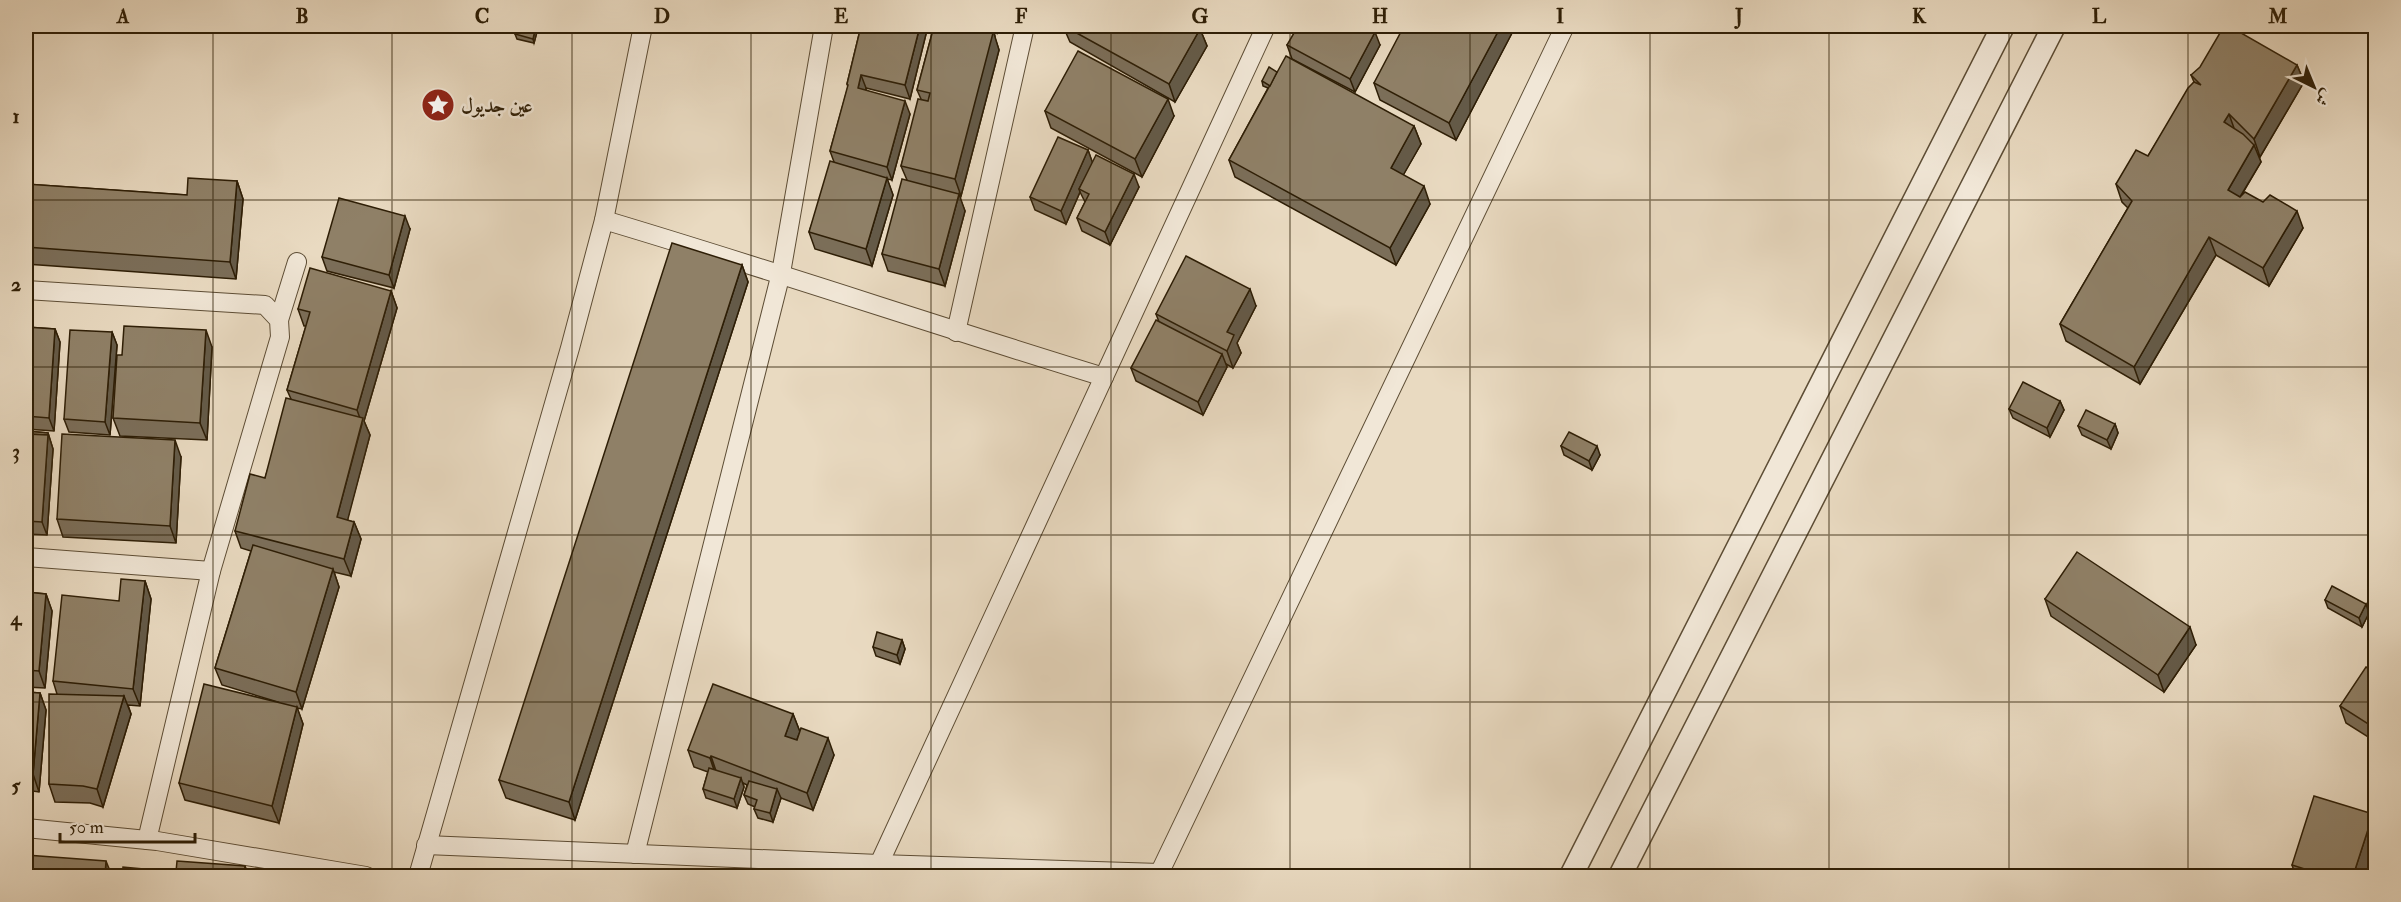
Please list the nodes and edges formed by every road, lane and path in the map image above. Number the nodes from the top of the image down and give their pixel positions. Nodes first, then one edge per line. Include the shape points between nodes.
1 (644, 26) edge
2 (824, 26) edge
3 (1025, 26) edge
4 (1266, 26) edge
5 (1565, 26) edge
6 (2003, 26) edge
7 (2054, 26) edge
8 (604, 220) junction
9 (297, 262) dead end
10 (781, 273) junction
11 (26, 290) edge
12 (279, 320) junction
13 (956, 332) junction
14 (1104, 377) junction
15 (26, 557) edge
16 (211, 571) junction
17 (26, 828) edge
18 (147, 840) junction
19 (426, 845) junction
20 (635, 854) junction
21 (879, 864) junction
22 (1159, 874) edge
23 (366, 876) edge
24 (418, 876) edge
25 (1571, 876) edge
26 (1620, 876) edge

1 - 8 street
2 - 10 street
3 - 13 street
4 - 14 street
5 - 22 street
6 - 25 street
7 - 26 street
8 - 10 street
8 - 19 street
9 - 12 street
10 - 13 street
10 - 20 street
11 - 12 street via 265,305
12 - 16 street via 280,337
13 - 14 street
14 - 21 street
15 - 16 street
16 - 18 street
17 - 18 street
18 - 23 street
19 - 20 street
19 - 24 street
20 - 21 street
21 - 22 street

